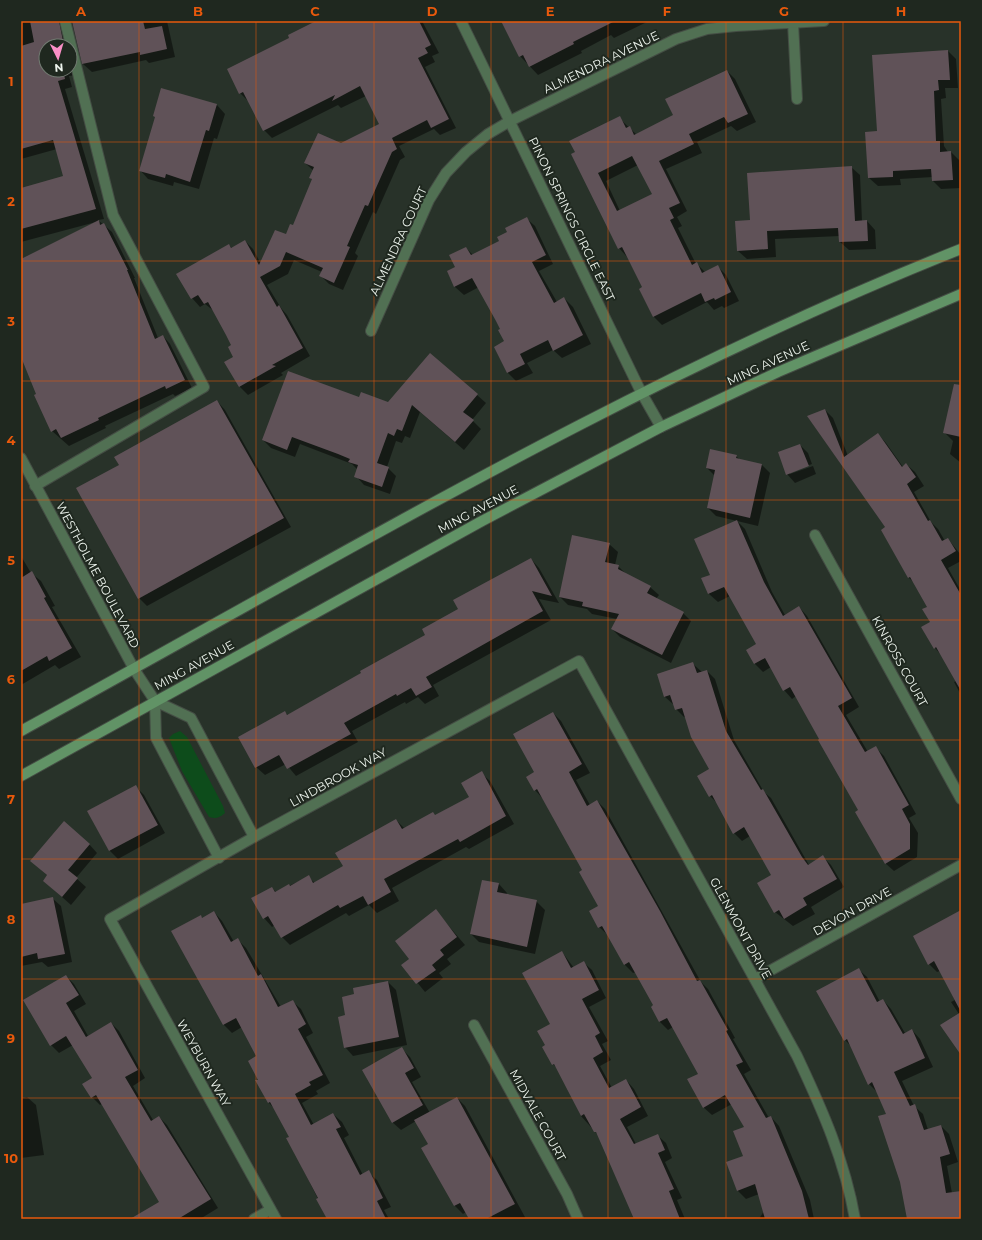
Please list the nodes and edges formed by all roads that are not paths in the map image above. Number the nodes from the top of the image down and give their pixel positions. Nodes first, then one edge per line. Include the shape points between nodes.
1 (65, 21) edge
2 (461, 21) edge
3 (824, 21) edge
4 (793, 23) junction
5 (797, 99) dead end
6 (510, 120) junction
7 (961, 249) edge
8 (961, 294) edge
9 (371, 331) dead end
10 (641, 392) junction
11 (661, 427) junction
12 (21, 458) edge
13 (35, 486) junction
14 (815, 535) dead end
15 (579, 661) joint
16 (134, 669) junction
17 (155, 701) junction
18 (21, 731) edge
19 (21, 776) edge
20 (961, 799) edge
21 (254, 837) junction
22 (219, 858) junction
23 (961, 866) edge
24 (110, 920) joint
25 (755, 980) junction
26 (474, 1025) dead end
27 (270, 1210) junction
28 (254, 1219) edge
29 (276, 1219) edge
30 (578, 1219) edge
31 (855, 1219) edge

1 - 13 street via 113,215 204,387
2 - 6 street, PINON SPRINGS CIRCLE EAST
3 - 4 street, ALMENDRA AVENUE
4 - 5 street
4 - 6 street, ALMENDRA AVENUE via 736,26 707,30 676,39
6 - 9 street, ALMENDRA COURT via 471,147 446,173 429,200
6 - 10 street, PINON SPRINGS CIRCLE EAST
7 - 10 main road via 770,331
8 - 11 main road, MING AVENUE via 778,372
10 - 11 street, PINON SPRINGS CIRCLE EAST
10 - 16 main road via 475,480
11 - 17 main road, MING AVENUE via 482,521
12 - 13 street, WESTHOLME BOULEVARD
13 - 16 street, WESTHOLME BOULEVARD
14 - 20 street, KINROSS COURT
15 - 21 street, LINDBROOK WAY
15 - 25 street, GLENMONT DRIVE
16 - 17 street, WESTHOLME BOULEVARD
16 - 18 main road
17 - 19 main road, MING AVENUE
17 - 21 street via 191,718
17 - 22 street via 156,738
21 - 22 street, LINDBROOK WAY
22 - 24 street, LINDBROOK WAY
23 - 25 street, DEVON DRIVE
24 - 27 street, WEYBURN WAY
25 - 31 street, GLENMONT DRIVE via 822,1108 839,1153
26 - 30 street, MIDVALE COURT via 567,1194
27 - 28 street
27 - 29 street, WEYBURN WAY

